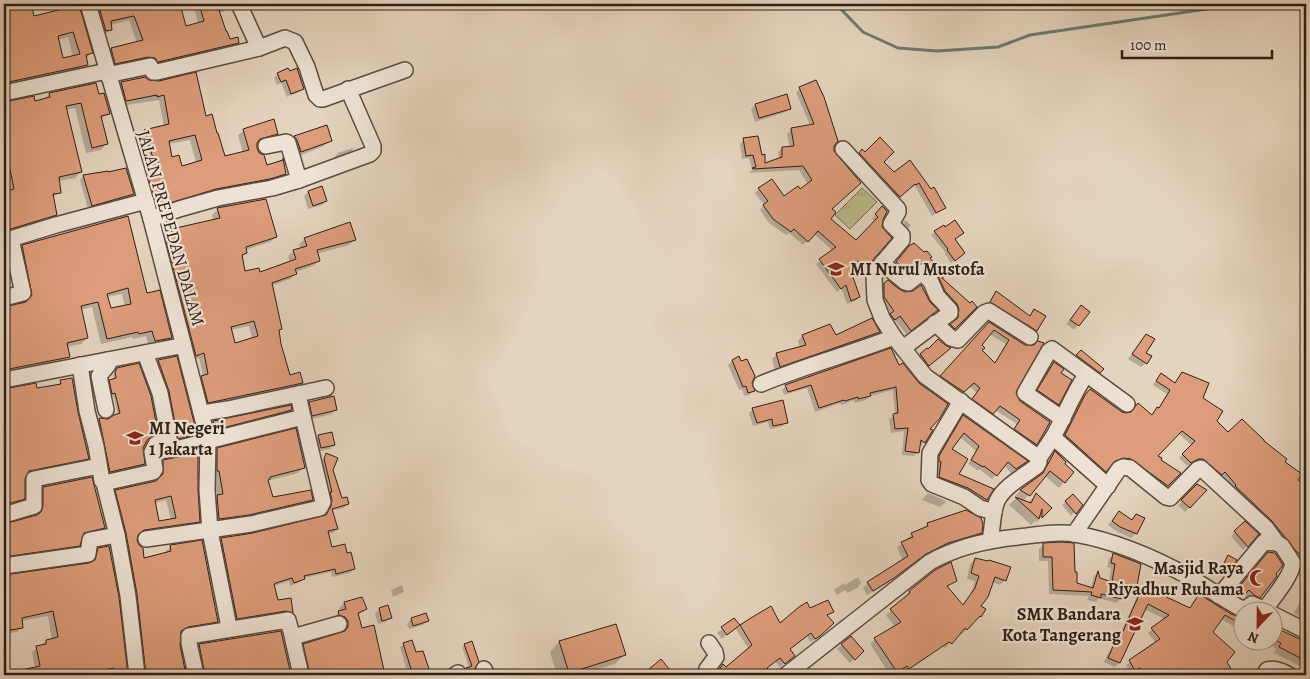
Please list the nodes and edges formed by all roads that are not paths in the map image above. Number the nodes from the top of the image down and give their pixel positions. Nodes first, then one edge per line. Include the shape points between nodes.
1 (88, 4) edge
2 (239, 4) edge
3 (258, 48) junction
4 (406, 70) dead end
5 (107, 73) junction
6 (348, 89) junction
7 (4, 93) edge
8 (266, 146) dead end
9 (843, 150) dead end
10 (299, 180) junction
11 (146, 202) junction
12 (151, 219) junction
13 (7, 240) edge
14 (882, 263) junction
15 (4, 298) edge
16 (935, 323) junction
17 (1030, 337) dead end
18 (898, 343) junction
19 (183, 344) junction
20 (145, 353) junction
21 (107, 360) junction
22 (80, 365) junction
23 (1086, 375) junction
24 (4, 380) edge
25 (761, 384) dead end
26 (326, 388) dead end
27 (298, 394) junction
28 (961, 402) junction
29 (1127, 404) dead end
30 (106, 410) dead end
31 (202, 413) junction
32 (303, 417) junction
33 (1063, 419) junction
34 (1052, 437) junction
35 (208, 440) junction
36 (152, 452) junction
37 (1039, 458) junction
38 (99, 466) junction
39 (104, 483) junction
40 (1108, 486) junction
41 (994, 512) junction
42 (4, 515) edge
43 (1077, 530) junction
44 (210, 531) junction
45 (116, 534) junction
46 (991, 535) junction
47 (146, 539) dead end
48 (1277, 543) junction
49 (4, 566) edge
50 (1219, 596) junction
51 (1272, 602) edge
52 (1232, 603) edge
53 (1282, 617) edge
54 (339, 624) dead end
55 (228, 629) junction
56 (1306, 631) edge
57 (293, 639) junction
58 (709, 643) dead end
59 (137, 675) edge
60 (196, 675) edge
61 (301, 675) edge
62 (705, 675) edge
63 (786, 675) edge
64 (1264, 675) edge
65 (1289, 675) edge

1 - 5 street, JALAN PREPEDAN DALAM
2 - 3 street
3 - 5 street via 157,72 153,72 150,66
3 - 6 street via 285,38 295,42 318,97 323,99
4 - 6 street
5 - 7 street
5 - 11 street, JALAN PREPEDAN DALAM
6 - 10 street via 372,152
8 - 10 street via 288,143
9 - 14 street via 898,209 891,224 902,240
10 - 12 street via 218,198
11 - 12 street, JALAN PREPEDAN DALAM
11 - 13 street
12 - 19 street, JALAN PREPEDAN DALAM
13 - 15 street via 23,293
14 - 16 street via 908,283 923,272 950,310
14 - 18 street via 874,277 874,294 882,318
16 - 17 street via 951,338 958,340 989,311
16 - 18 street
18 - 25 street via 856,352
18 - 28 street via 925,376
19 - 20 street, JALAN PREPEDAN DALAM
19 - 31 street
20 - 21 street, JALAN PREPEDAN DALAM
20 - 36 street via 160,393 169,439 156,444
21 - 22 street, JALAN PREPEDAN DALAM
21 - 30 street via 108,365 99,376
22 - 24 street, JALAN PREPEDAN DALAM
22 - 38 street
23 - 29 street
23 - 33 street via 1073,393
23 - 33 street via 1052,349 1025,391 1027,396
26 - 27 street
27 - 31 street
27 - 32 street
28 - 37 street
28 - 41 street via 930,453 928,480 980,508
31 - 35 street
32 - 35 street
32 - 44 street via 322,506
33 - 34 street
34 - 37 street
34 - 40 street
35 - 36 street
35 - 44 street
36 - 39 street via 153,472
37 - 41 street via 1036,466 1000,495
38 - 39 street
38 - 42 street via 34,479 34,506
39 - 45 street
40 - 43 street
40 - 48 street via 1119,469 1126,466 1170,498 1201,468 1266,528
41 - 46 street
43 - 46 street
43 - 50 street via 1126,547
44 - 47 street
44 - 55 street
45 - 49 street via 90,540 88,554
45 - 59 street via 128,596
46 - 63 street via 930,562
48 - 50 street via 1264,542
48 - 51 street via 1293,566
50 - 52 street
53 - 56 street
54 - 57 street via 294,636
55 - 57 street via 288,620
55 - 60 street via 189,637
57 - 61 street
58 - 62 street via 716,657
64 - 65 street via 1270,669

